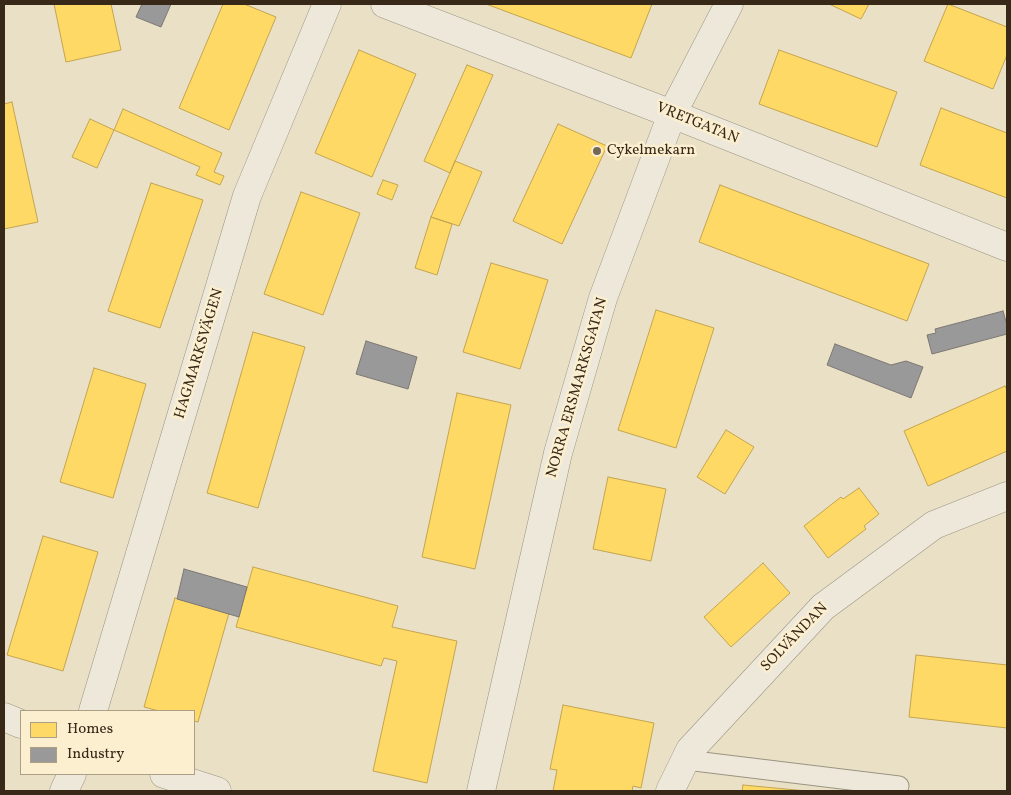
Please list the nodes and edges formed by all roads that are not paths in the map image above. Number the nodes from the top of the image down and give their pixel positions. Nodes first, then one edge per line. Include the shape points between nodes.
1 (327, 4) edge
2 (385, 4) edge
3 (729, 4) edge
4 (672, 114) junction
5 (1007, 247) edge
6 (1007, 496) edge
7 (93, 710) edge
8 (4, 717) edge
9 (20, 724) edge
10 (686, 760) junction
11 (72, 775) edge
12 (167, 775) edge
13 (899, 786) dead end
14 (64, 791) edge
15 (217, 791) edge
16 (481, 791) edge
17 (670, 791) edge

1 - 7 street, HAGMARKSVÄGEN via 247,196
2 - 4 street, VRETGATAN
3 - 4 street, NORRA ERSMARKSGATAN
4 - 5 street, VRETGATAN
4 - 16 street, NORRA ERSMARKSGATAN via 603,298 558,452
6 - 10 street, SOLVÄNDAN via 934,525 823,607 690,750
8 - 9 street
10 - 13 lane
10 - 17 street, SOLVÄNDAN
11 - 14 street
12 - 15 street

